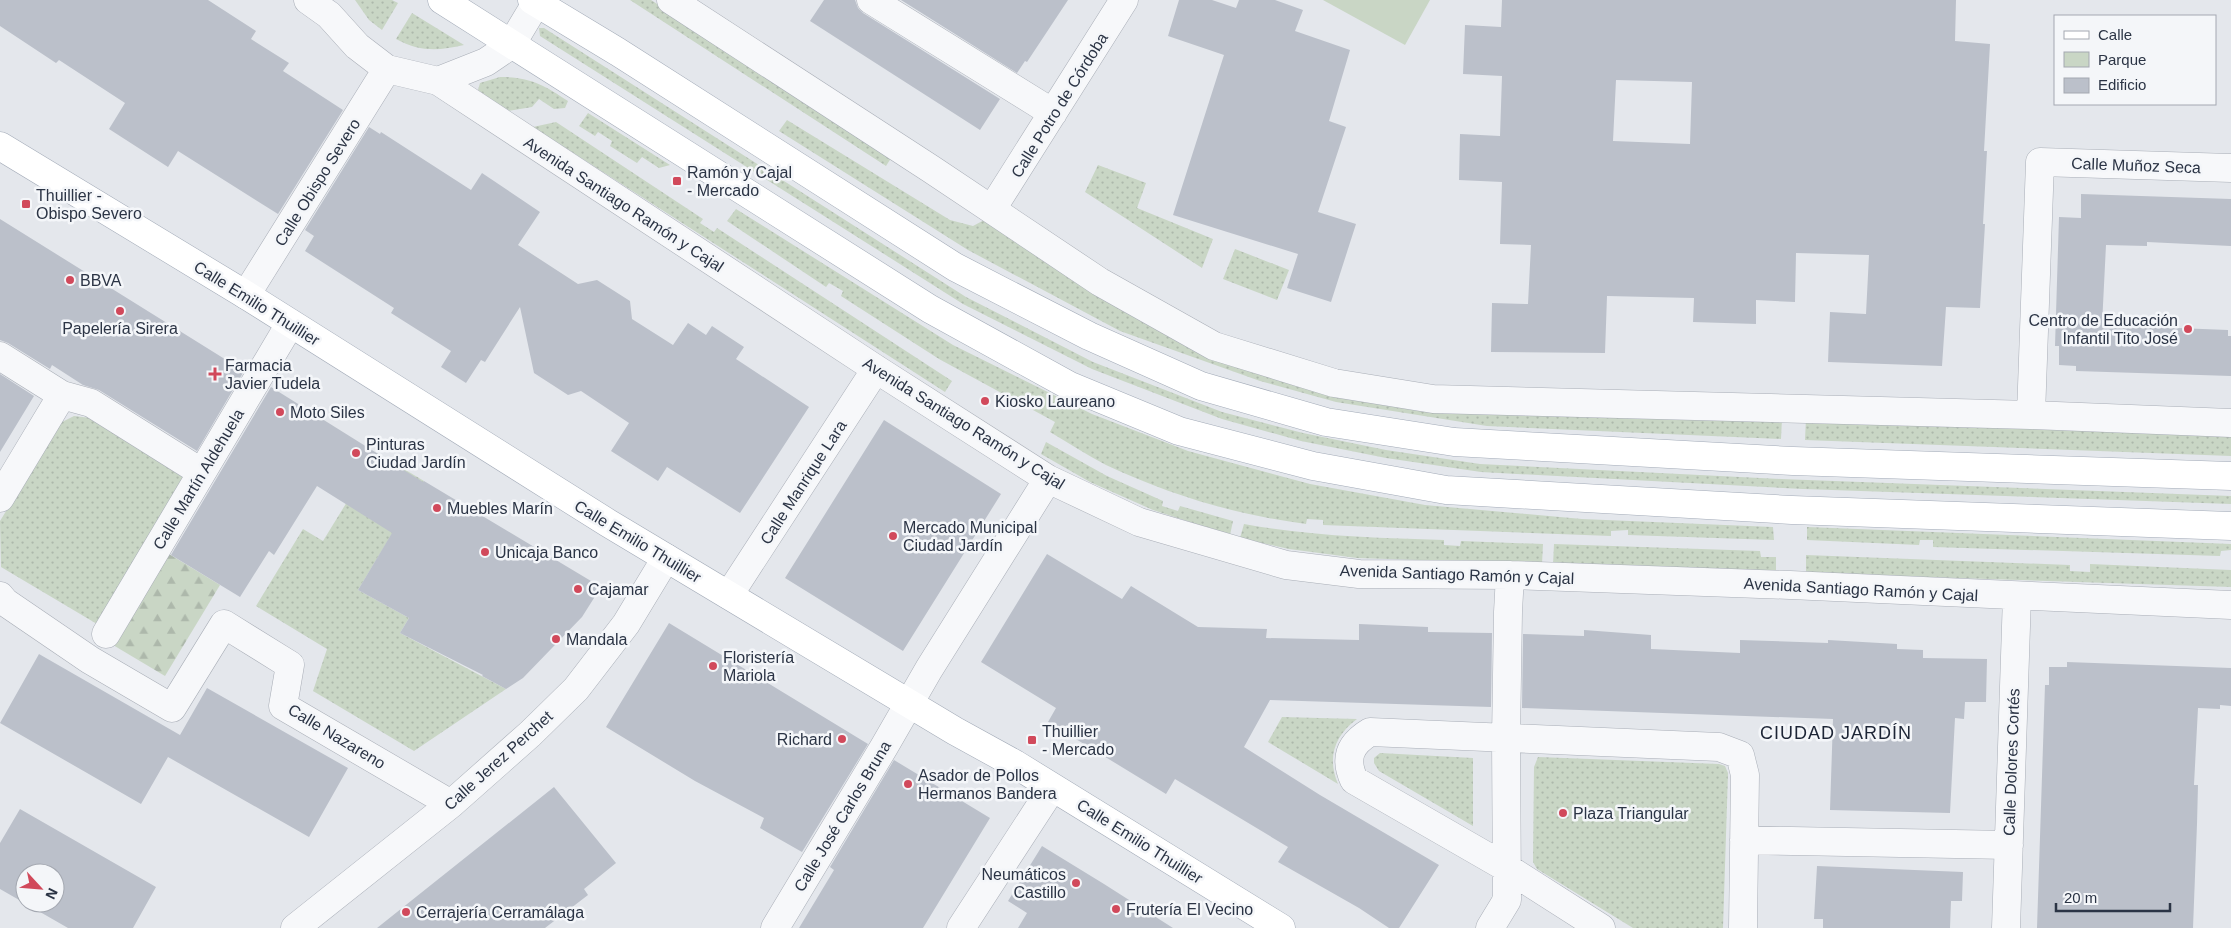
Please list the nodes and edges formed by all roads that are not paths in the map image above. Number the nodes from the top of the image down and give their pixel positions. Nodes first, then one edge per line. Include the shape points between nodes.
1 (442, 0) edge
2 (672, 0) edge
3 (871, 0) edge
4 (1124, 0) edge
5 (536, 1) edge
6 (321, 5) edge
7 (511, 45) junction
8 (387, 69) junction
9 (438, 81) junction
10 (1053, 113) junction
11 (0, 146) edge
12 (2231, 168) edge
13 (992, 209) junction
14 (246, 295) junction
15 (290, 324) junction
16 (0, 356) edge
17 (876, 369) junction
18 (62, 395) junction
19 (2031, 415) junction
20 (2231, 423) edge
21 (202, 472) junction
22 (2231, 476) edge
23 (1048, 479) junction
24 (0, 498) edge
25 (2231, 526) edge
26 (666, 558) junction
27 (1510, 575) junction
28 (729, 596) junction
29 (2017, 596) junction
30 (2, 602) edge
31 (2231, 604) edge
32 (106, 634) dead end
33 (909, 704) junction
34 (1506, 738) junction
35 (1052, 788) junction
36 (451, 804) junction
37 (1744, 840) junction
38 (2009, 846) junction
39 (1507, 868) junction
40 (294, 928) edge
41 (775, 928) edge
42 (961, 928) edge
43 (1282, 928) edge
44 (1490, 928) edge
45 (1601, 928) edge
46 (1742, 928) edge
47 (2006, 928) edge

1 - 7 main road
2 - 13 street
3 - 10 street
4 - 10 street, Calle Potro de Córdoba
5 - 7 street
5 - 22 main road via 955,267 1089,336 1201,386 1326,422 1454,442 1793,461
6 - 8 street, Avenida Santiago Ramón y Cajal via 357,46
7 - 9 street via 486,62
7 - 25 main road via 930,309 1070,386 1179,431 1313,466 1446,490 1792,510
8 - 9 street, Avenida Santiago Ramón y Cajal
8 - 14 street, Calle Obispo Severo
9 - 17 street, Avenida Santiago Ramón y Cajal
10 - 13 street, Calle Potro de Córdoba
11 - 14 main road, Calle Emilio Thuillier
12 - 19 street, Calle Muñoz Seca via 2040,162
13 - 19 street via 1100,282 1214,346 1334,383 1434,398
14 - 15 main road, Calle Emilio Thuillier
15 - 21 street, Calle Martín Aldehuela
15 - 26 main road, Calle Emilio Thuillier
16 - 18 street
17 - 23 street, Avenida Santiago Ramón y Cajal
17 - 28 street, Calle Manrique Lara
18 - 21 street via 91,403
18 - 24 street
19 - 20 street
21 - 32 street, Calle Martín Aldehuela
23 - 27 street, Avenida Santiago Ramón y Cajal via 1139,522 1286,565 1359,574
23 - 33 street, Calle José Carlos Bruna
26 - 28 main road, Calle Emilio Thuillier
26 - 36 street, Calle Jerez Perchet via 626,624 576,688
27 - 29 street, Avenida Santiago Ramón y Cajal
27 - 34 street
28 - 33 main road, Calle Emilio Thuillier
29 - 31 street, Avenida Santiago Ramón y Cajal
29 - 38 street, Calle Dolores Cortés
30 - 36 street, Calle Nazareno via 90,660 172,708 224,624 290,665 283,706
33 - 35 main road, Calle Emilio Thuillier
33 - 41 street, Calle José Carlos Bruna
34 - 37 street via 1719,747 1740,755 1745,775
34 - 39 street
34 - 39 street via 1370,732 1357,740 1350,755 1349,769 1354,780
35 - 42 street
35 - 43 main road, Calle Emilio Thuillier
36 - 40 street, Calle Jerez Perchet
37 - 38 street
37 - 46 street
38 - 47 street, Calle Dolores Cortés
39 - 44 street via 1507,900
39 - 45 street

